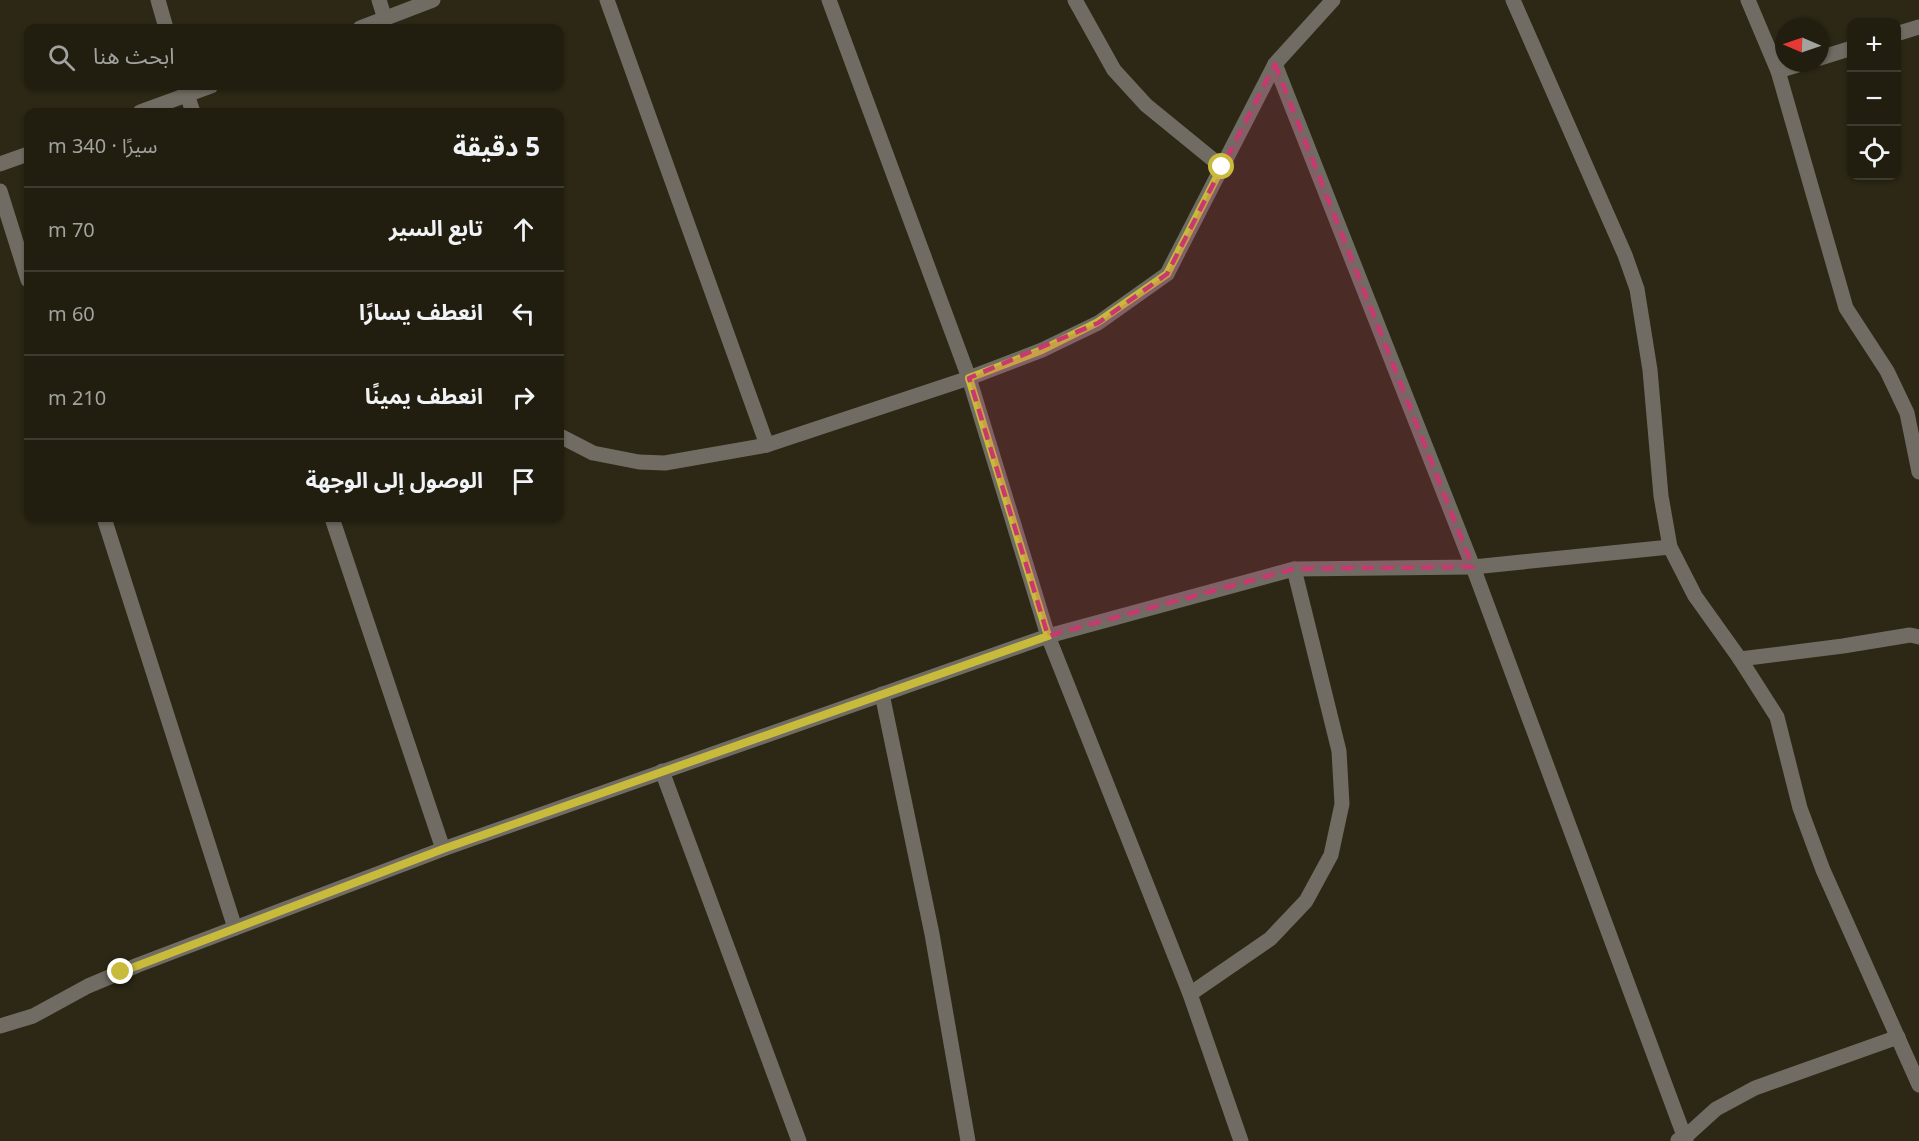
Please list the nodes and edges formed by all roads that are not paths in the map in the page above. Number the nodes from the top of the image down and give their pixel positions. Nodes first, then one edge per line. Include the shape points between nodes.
1 (158, 0) edge
2 (379, 0) edge
3 (433, 0) edge
4 (607, 0) edge
5 (829, 0) edge
6 (1075, 0) edge
7 (1333, 0) edge
8 (1513, 0) edge
9 (1748, 0) edge
10 (385, 19) junction
11 (165, 24) edge
12 (371, 24) edge
13 (1919, 27) edge
14 (1901, 32) edge
15 (1847, 49) edge
16 (1829, 55) edge
17 (1275, 64) junction
18 (1775, 64) edge
19 (1778, 72) edge
20 (185, 90) edge
21 (148, 108) edge
22 (192, 108) edge
23 (24, 155) edge
24 (0, 164) edge
25 (1222, 167) junction
26 (0, 191) edge
27 (24, 267) edge
28 (969, 378) junction
29 (564, 438) edge
30 (767, 445) junction
31 (1919, 472) edge
32 (105, 522) edge
33 (333, 522) edge
34 (1670, 547) junction
35 (1473, 567) junction
36 (1294, 569) junction
37 (1048, 636) junction
38 (1919, 637) edge
39 (1740, 659) junction
40 (882, 694) junction
41 (662, 771) junction
42 (443, 849) junction
43 (235, 928) junction
44 (1190, 994) junction
45 (0, 1026) edge
46 (1898, 1037) junction
47 (1919, 1085) edge
48 (1682, 1140) edge
49 (799, 1141) edge
50 (968, 1141) edge
51 (1241, 1141) edge

1 - 11 street
2 - 10 street
3 - 10 street
4 - 30 street
5 - 28 street
6 - 25 street via 1114,70 1146,105
7 - 17 street
8 - 34 street via 1637,289
9 - 18 street
10 - 12 street
13 - 14 street
15 - 16 street
17 - 25 street
17 - 35 street
19 - 31 street via 1846,308 1887,371 1907,413
20 - 21 street
20 - 22 street
23 - 24 street
25 - 28 street via 1167,274 1098,322 1042,350
26 - 27 street
28 - 30 street
28 - 37 street
29 - 30 street via 593,453 665,463
32 - 43 street
33 - 42 street
34 - 35 street
34 - 39 street via 1695,596
35 - 36 street
35 - 48 street
36 - 37 street
36 - 44 street via 1339,751 1342,804 1331,855 1306,901 1270,939
37 - 40 street
37 - 44 street
38 - 39 street via 1910,635
39 - 46 street via 1776,717 1800,808 1823,870
40 - 41 street
40 - 50 street via 932,934
41 - 42 street
41 - 49 street
42 - 43 street
43 - 45 street via 88,987 33,1016
44 - 51 street
46 - 47 street
46 - 48 street via 1755,1088 1716,1109

